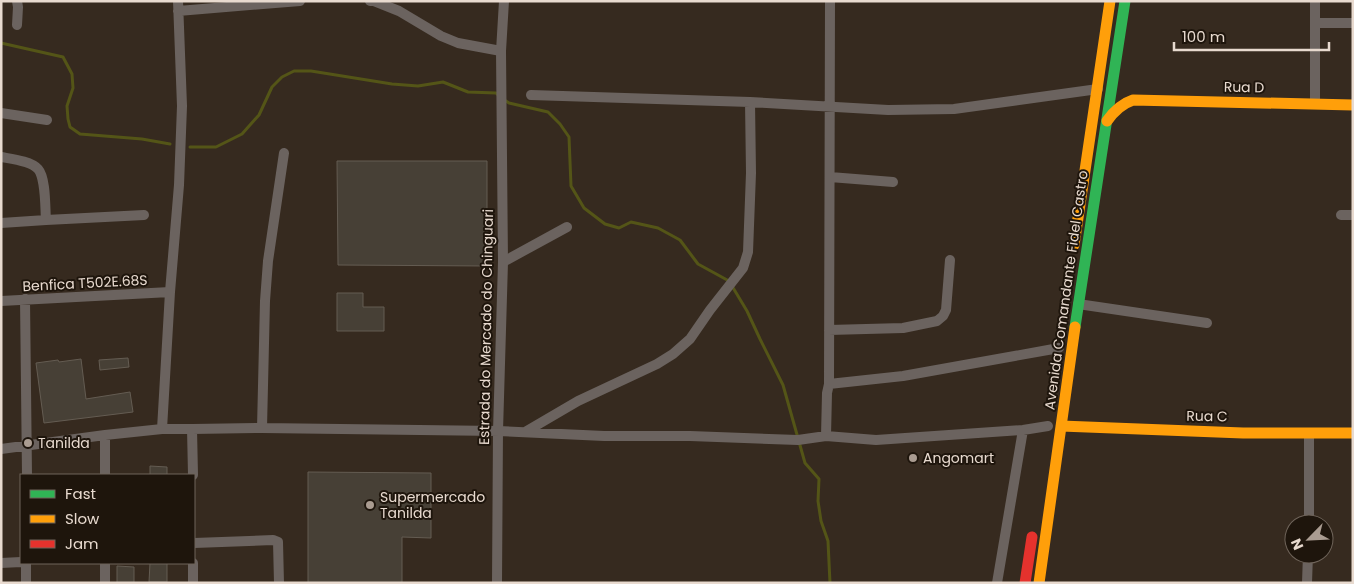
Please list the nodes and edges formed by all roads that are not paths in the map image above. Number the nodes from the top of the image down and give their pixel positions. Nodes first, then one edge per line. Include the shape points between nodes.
1 (17, 1) edge
2 (294, 1) edge
3 (300, 1) edge
4 (370, 1) edge
5 (374, 1) edge
6 (504, 1) edge
7 (830, 1) edge
8 (1110, 1) edge
9 (1125, 1) edge
10 (1316, 1) edge
11 (178, 6) edge
12 (1316, 23) junction
13 (1353, 23) edge
14 (17, 25) dead end
15 (501, 51) junction
16 (1115, 72) junction
17 (1098, 89) junction
18 (531, 95) dead end
19 (1135, 100) junction
20 (750, 102) junction
21 (1315, 104) junction
22 (1353, 104) edge
23 (830, 106) junction
24 (1, 113) edge
25 (47, 120) dead end
26 (1106, 122) junction
27 (284, 154) dead end
28 (1, 157) edge
29 (830, 177) junction
30 (893, 182) dead end
31 (144, 215) dead end
32 (1341, 215) dead end
33 (1353, 215) edge
34 (46, 220) junction
35 (1, 223) edge
36 (568, 227) dead end
37 (1073, 253) dead end
38 (950, 260) dead end
39 (503, 262) junction
40 (170, 292) junction
41 (25, 300) junction
42 (1, 301) edge
43 (1078, 304) junction
44 (1207, 323) dead end
45 (829, 330) junction
46 (1059, 348) dead end
47 (829, 384) junction
48 (1049, 421) joint
49 (1061, 426) junction
50 (262, 428) junction
51 (162, 429) junction
52 (192, 429) junction
53 (1023, 430) junction
54 (498, 431) junction
55 (524, 432) junction
56 (1353, 433) edge
57 (1310, 434) junction
58 (105, 435) junction
59 (826, 436) junction
60 (1046, 441) dead end
61 (27, 446) junction
62 (1, 449) edge
63 (27, 474) edge
64 (105, 474) edge
65 (193, 474) edge
66 (1309, 514) edge
67 (1034, 526) dead end
68 (195, 542) edge
69 (20, 562) edge
70 (1, 563) edge
71 (26, 564) edge
72 (105, 564) edge
73 (193, 564) edge
74 (1308, 564) edge
75 (26, 583) edge
76 (105, 583) edge
77 (193, 583) edge
78 (279, 583) edge
79 (497, 583) edge
80 (997, 583) edge
81 (1025, 583) edge
82 (1039, 583) edge
83 (1307, 583) edge

1 - 14 street
2 - 3 street
2 - 11 street
4 - 5 street
5 - 15 street via 458,43
6 - 15 street, Estrada do Mercado do Chinguari
7 - 23 street
8 - 17 main road, Avenida Comandante Fidel Castro
9 - 16 main road, Avenida Comandante Fidel Castro
10 - 12 street
11 - 40 street via 182,106
12 - 13 street
12 - 21 street
15 - 39 street, Estrada do Mercado do Chinguari
16 - 19 main road via 1120,92
16 - 26 main road, Avenida Comandante Fidel Castro
17 - 23 street via 954,109 888,110
17 - 37 main road, Avenida Comandante Fidel Castro
18 - 20 street
19 - 21 main road, Rua D
19 - 26 main road, Rua D via 1120,105
20 - 23 street
20 - 55 street via 748,252 743,268 690,339 673,354
21 - 22 main road, Rua D
23 - 29 street
24 - 25 street
26 - 43 main road, Avenida Comandante Fidel Castro
27 - 50 street via 264,301
28 - 34 street via 22,161 39,170
29 - 30 street
29 - 45 street
31 - 34 street
32 - 33 street
34 - 35 street
36 - 39 street
38 - 45 street via 946,310 936,321 903,328
39 - 54 street, Estrada do Mercado do Chinguari
40 - 41 street, Benfica T502E.68S
40 - 51 street
41 - 42 street, Benfica T502E.68S
41 - 61 street
43 - 44 street
43 - 49 main road, Avenida Comandante Fidel Castro
45 - 47 street
46 - 47 street via 903,376
47 - 59 street
48 - 53 street
48 - 60 main road, Avenida Comandante Fidel Castro
49 - 57 main road, Rua C
49 - 82 main road, Avenida Comandante Fidel Castro
50 - 52 street
50 - 54 street
51 - 52 street
51 - 58 street
52 - 65 street
53 - 59 street via 876,440
53 - 80 street
54 - 55 street
54 - 79 street, Estrada do Mercado do Chinguari
55 - 59 street via 798,440
56 - 57 main road, Rua C
57 - 66 street
58 - 61 street
58 - 64 street
61 - 62 street
61 - 63 street
67 - 81 main road
68 - 78 street via 278,542
69 - 70 street
71 - 75 street
72 - 76 street
73 - 77 street
74 - 83 street

